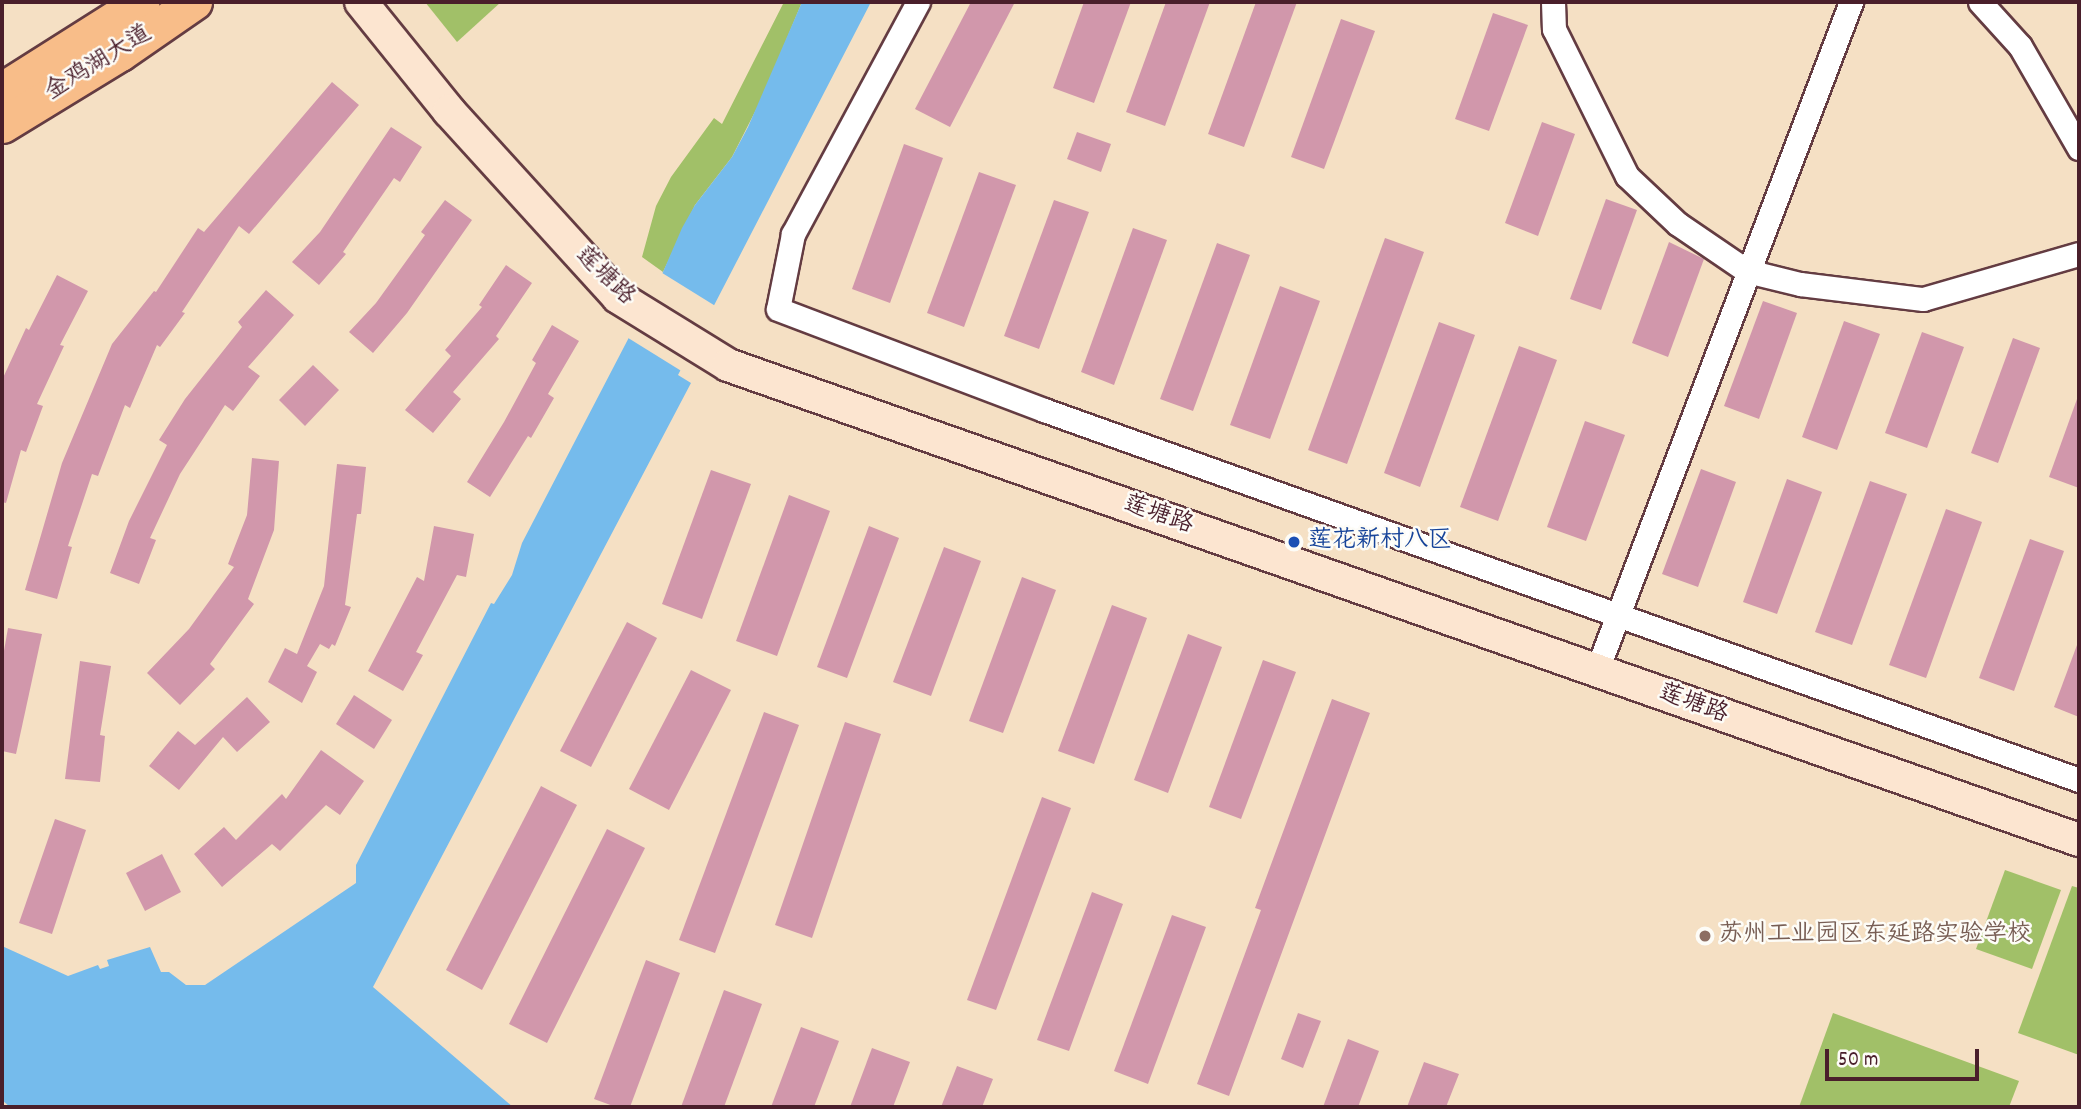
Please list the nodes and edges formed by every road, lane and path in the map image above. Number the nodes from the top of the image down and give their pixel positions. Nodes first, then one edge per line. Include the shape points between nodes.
1 (141, 2) edge
2 (194, 2) edge
3 (361, 2) edge
4 (918, 2) edge
5 (1553, 2) edge
6 (1852, 2) edge
7 (1980, 2) edge
8 (2, 90) edge
9 (2, 125) edge
10 (2079, 148) edge
11 (2079, 254) edge
12 (1747, 271) junction
13 (1617, 616) junction
14 (1597, 670) junction
15 (2079, 780) edge
16 (2079, 841) edge

1 - 8 main road, 金鸡湖大道
2 - 9 main road, 金鸡湖大道
3 - 14 street, 莲塘路 via 449,111 618,297 728,365
4 - 13 street via 793,233 778,310
5 - 12 street via 1554,29 1627,176 1678,223
6 - 12 street
7 - 10 street via 2020,46
11 - 12 street via 1923,299 1800,284
12 - 13 street
13 - 14 street
13 - 15 street
14 - 16 street, 莲塘路

